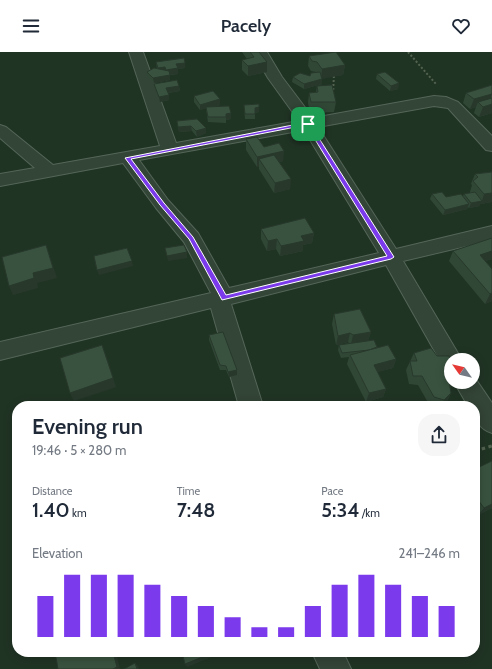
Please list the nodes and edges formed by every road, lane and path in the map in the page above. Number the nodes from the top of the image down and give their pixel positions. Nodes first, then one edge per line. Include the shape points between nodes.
1 (136, 52) edge
2 (260, 52) edge
3 (408, 52) edge
4 (334, 72) edge
5 (446, 102) junction
6 (337, 118) junction
7 (308, 124) junction
8 (0, 130) edge
9 (492, 146) edge
10 (170, 150) junction
11 (128, 158) junction
12 (49, 171) junction
13 (0, 180) edge
14 (492, 233) edge
15 (391, 257) junction
16 (222, 299) junction
17 (0, 351) edge
18 (447, 353) edge
19 (470, 389) edge
20 (249, 401) edge
21 (478, 401) edge
22 (480, 405) edge
23 (492, 423) edge
24 (492, 446) edge
25 (480, 450) edge
26 (330, 657) edge
27 (336, 669) edge

1 - 10 street
2 - 7 street via 274,78
3 - 5 path via 439,88
4 - 6 path via 333,107
5 - 6 street via 434,101
5 - 9 street via 459,111
6 - 7 street
7 - 10 street
7 - 15 street
8 - 12 street
10 - 11 street
11 - 12 street
11 - 16 street via 191,238
12 - 13 street
14 - 15 street
15 - 16 street
15 - 18 street
16 - 17 street
16 - 20 street
19 - 21 street
22 - 23 street
24 - 25 path
26 - 27 street

